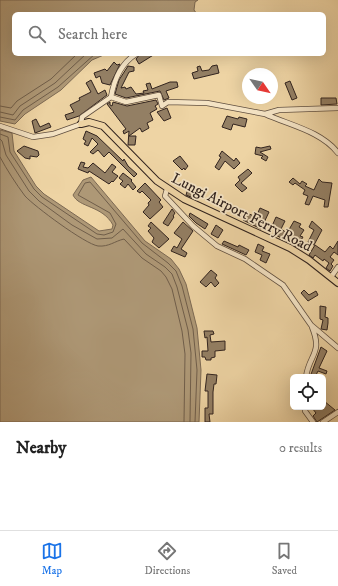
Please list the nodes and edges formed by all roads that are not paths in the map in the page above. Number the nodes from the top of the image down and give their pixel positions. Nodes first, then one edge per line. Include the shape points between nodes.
1 (134, 56) edge
2 (111, 97) junction
3 (338, 108) edge
4 (265, 114) junction
5 (81, 124) junction
6 (0, 126) edge
7 (338, 153) edge
8 (168, 189) junction
9 (338, 267) edge
10 (331, 277) junction
11 (338, 283) edge
12 (311, 325) junction
13 (338, 348) edge
14 (306, 374) edge
15 (305, 410) edge
16 (338, 412) edge
17 (313, 422) edge
18 (323, 422) edge

1 - 2 street via 116,76
2 - 4 street via 126,102 159,95 162,106 168,102 207,103
2 - 5 street via 82,117
3 - 4 street via 279,110
4 - 7 street via 311,133 333,146
5 - 6 street via 53,134 33,136
5 - 8 main road, Lungi Airport Ferry Road via 90,122 103,126
8 - 10 main road, Lungi Airport Ferry Road via 290,248
8 - 12 street via 165,196 217,246 245,259 283,285
9 - 10 street
10 - 11 main road, Lungi Airport Ferry Road
12 - 13 street
12 - 14 street via 316,338 316,352
15 - 17 street
16 - 18 street

